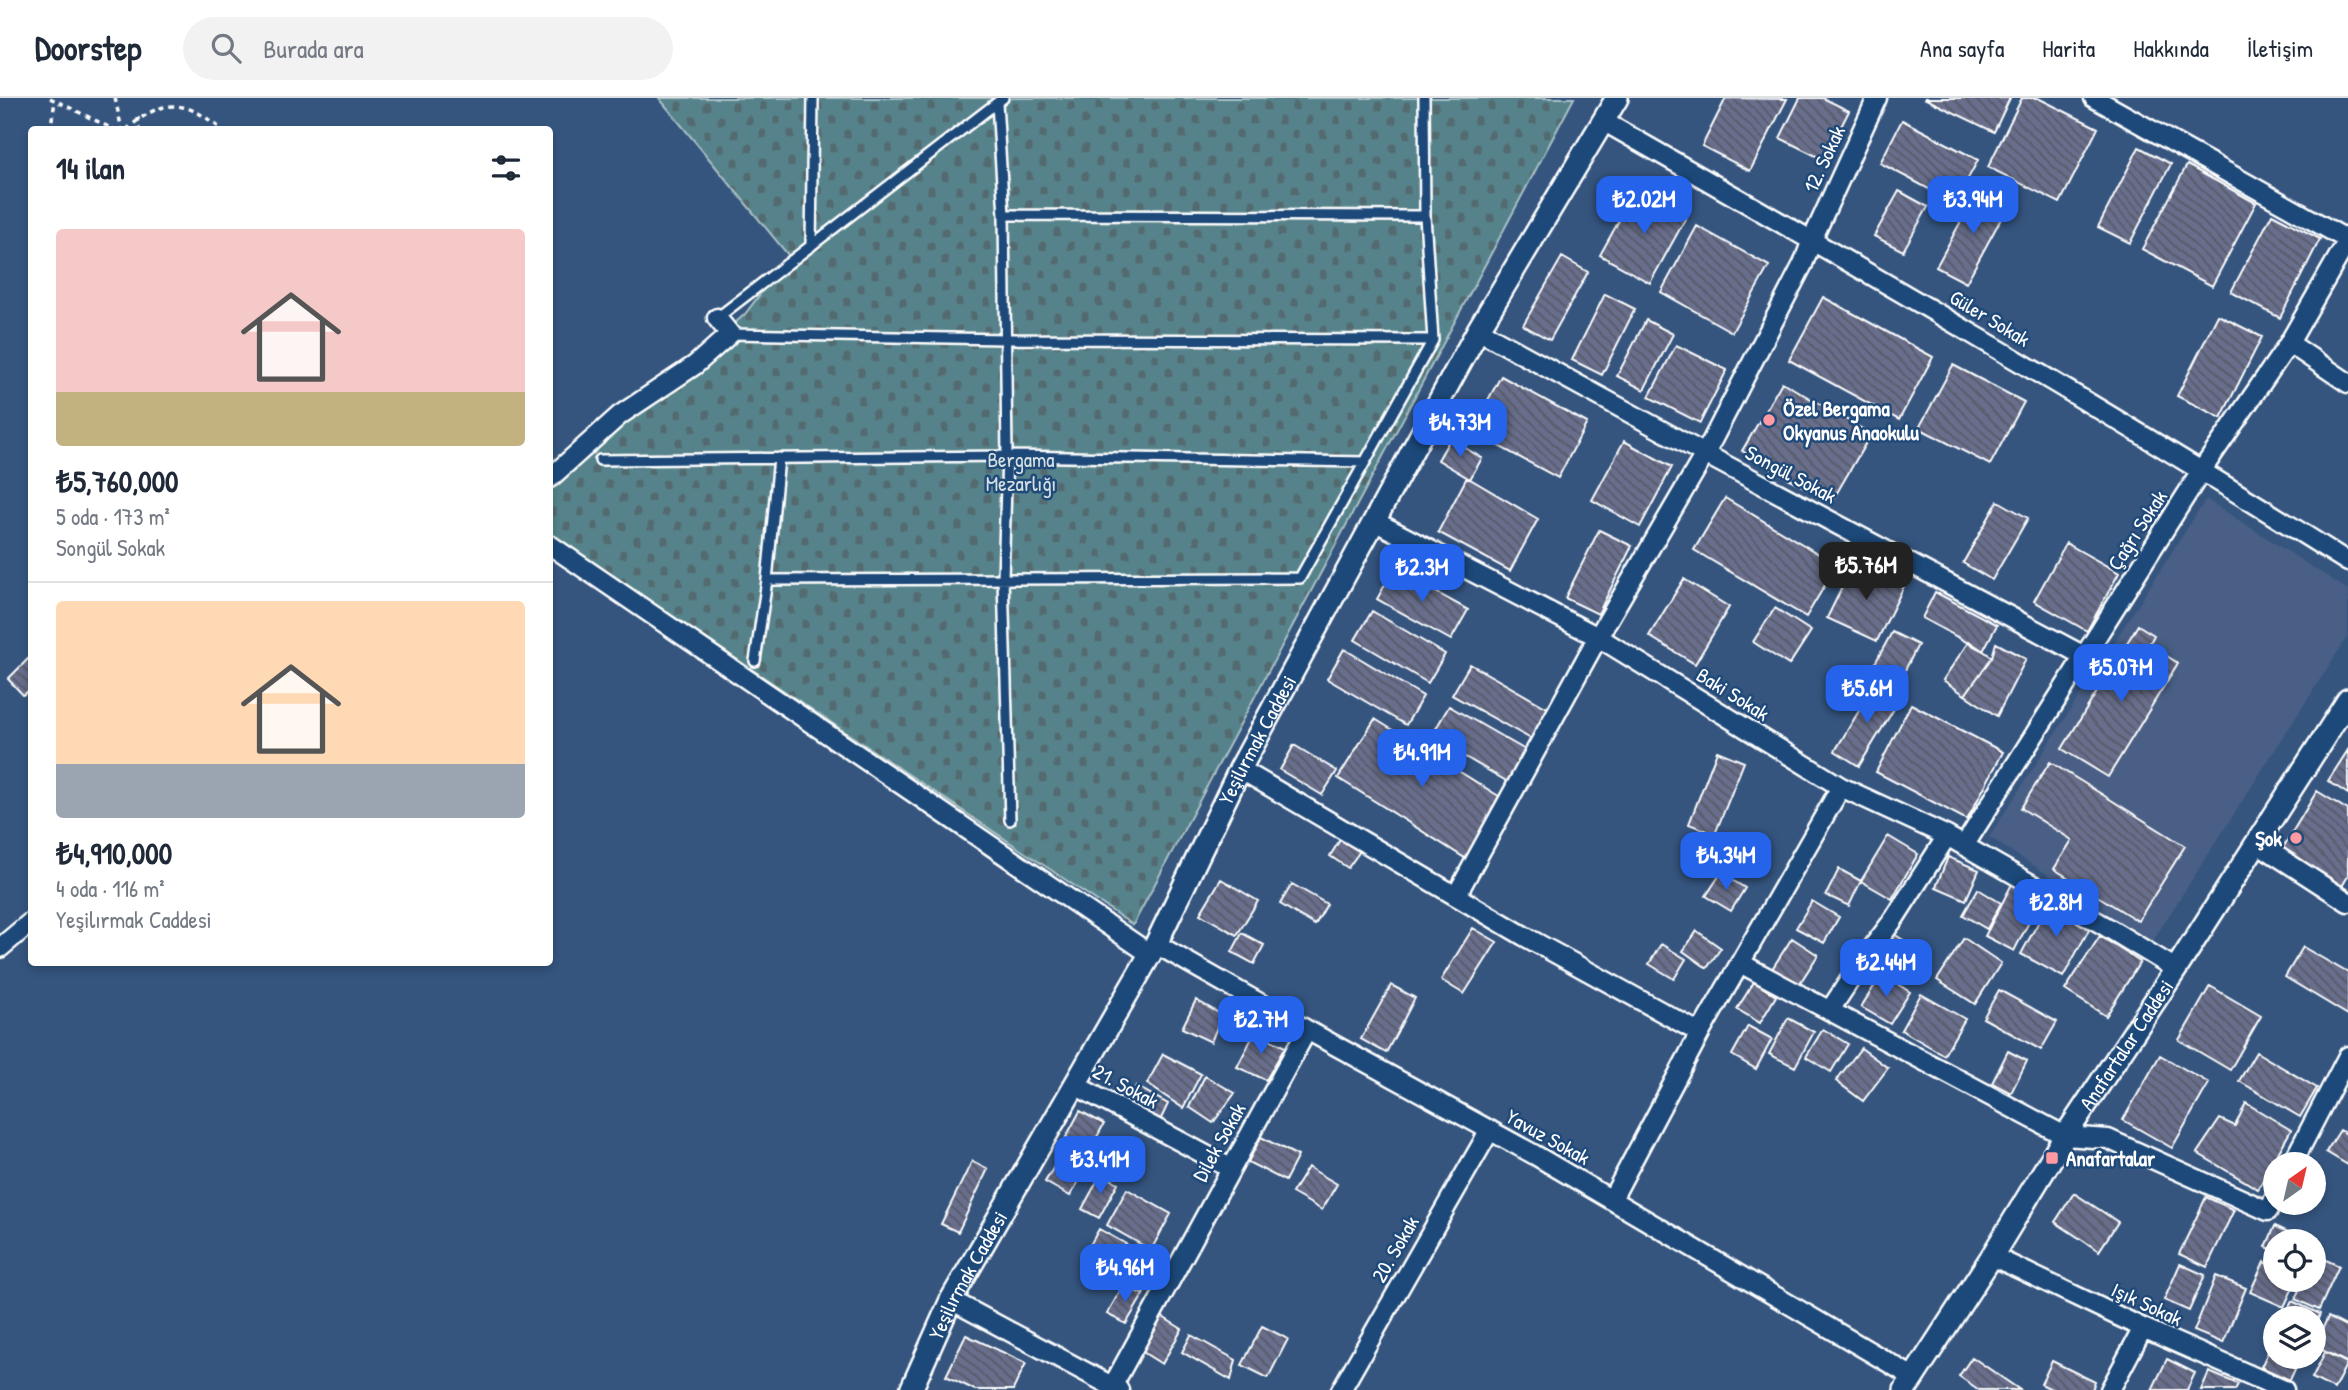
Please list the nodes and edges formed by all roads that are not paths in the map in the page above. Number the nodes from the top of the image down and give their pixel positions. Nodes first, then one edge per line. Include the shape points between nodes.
1 (813, 98) edge
2 (1424, 98) edge
3 (1617, 98) edge
4 (1877, 98) edge
5 (2094, 98) edge
6 (1000, 101) edge
7 (1604, 121) junction
8 (1004, 215) junction
9 (1425, 216) junction
10 (1812, 240) junction
11 (2348, 240) edge
12 (811, 246) junction
13 (717, 318) joint
14 (1478, 330) junction
15 (730, 334) junction
16 (1005, 339) junction
17 (1433, 340) junction
18 (2289, 343) junction
19 (2348, 383) edge
20 (1705, 454) junction
21 (1007, 456) junction
22 (779, 458) junction
23 (600, 460) dead end
24 (1365, 462) junction
25 (2202, 470) junction
26 (553, 475) edge
27 (1374, 521) junction
28 (553, 547) edge
29 (2348, 562) edge
30 (1003, 578) junction
31 (767, 580) junction
32 (1598, 637) junction
33 (2084, 656) junction
34 (755, 661) dead end
35 (2348, 701) edge
36 (1240, 769) junction
37 (1841, 787) junction
38 (1010, 820) dead end
39 (1947, 836) junction
40 (2257, 843) junction
41 (1964, 846) junction
42 (1456, 896) junction
43 (2348, 902) edge
44 (28, 924) edge
45 (0, 948) edge
46 (1153, 949) junction
47 (1740, 963) junction
48 (2176, 970) junction
49 (1830, 1010) junction
50 (1307, 1030) junction
51 (1700, 1033) junction
52 (2348, 1056) edge
53 (1075, 1085) junction
54 (1490, 1130) junction
55 (2065, 1136) junction
56 (2298, 1152) edge
57 (1230, 1168) junction
58 (1612, 1199) junction
59 (2263, 1208) edge
60 (1992, 1255) junction
61 (951, 1300) junction
62 (2143, 1328) junction
63 (1909, 1383) edge
64 (1115, 1388) edge
65 (911, 1390) edge
66 (1341, 1390) edge
67 (2110, 1390) edge
68 (2284, 1390) edge

1 - 12 lane
2 - 9 lane
3 - 7 street, Yeşilırmak Caddesi
4 - 10 street, 12. Sokak
5 - 11 street
6 - 8 lane
6 - 12 lane
7 - 10 street, Güler Sokak
7 - 14 street, Yeşilırmak Caddesi
8 - 9 lane
8 - 16 lane
9 - 17 lane
10 - 20 street, 12. Sokak
10 - 25 street, Güler Sokak
11 - 18 street, Çağrı Sokak
12 - 13 lane
13 - 15 street
14 - 20 street, Songül Sokak
14 - 27 street, Yeşilırmak Caddesi
15 - 16 lane
15 - 26 street via 695,365 620,415
16 - 17 lane
16 - 21 lane
17 - 24 lane
18 - 19 street
18 - 25 street, Çağrı Sokak
20 - 32 street, 12. Sokak
20 - 33 street, Songül Sokak
21 - 22 lane
21 - 24 lane
21 - 30 lane
22 - 23 lane
22 - 31 lane
24 - 30 lane via 1300,578
25 - 29 street, Güler Sokak
25 - 33 street, Çağrı Sokak
27 - 32 street, Baki Sokak
27 - 36 street, Yeşilırmak Caddesi
28 - 46 street, Yavuz Sokak
30 - 31 lane
30 - 38 lane
31 - 34 lane
32 - 37 street, Baki Sokak
32 - 42 street, 12. Sokak
33 - 41 street, Çağrı Sokak
35 - 40 street, Anafartalar Caddesi
36 - 42 street
36 - 46 street, Yeşilırmak Caddesi
37 - 39 street, Baki Sokak
37 - 47 street
39 - 41 street, Baki Sokak
39 - 49 street
40 - 43 street
40 - 48 street, Anafartalar Caddesi
41 - 48 street, Baki Sokak
42 - 51 street
44 - 45 street
46 - 50 street, Yavuz Sokak
46 - 53 street, Yeşilırmak Caddesi
47 - 49 street
47 - 51 street
48 - 55 street, Anafartalar Caddesi
49 - 55 street
50 - 54 street, Yavuz Sokak
50 - 57 street, Dilek Sokak
51 - 58 street
52 - 56 street
53 - 57 street, 21. Sokak
53 - 61 street, Yeşilırmak Caddesi
54 - 58 street, Yavuz Sokak
54 - 66 street, 20. Sokak
55 - 59 street via 2108,1139
55 - 60 street, Anafartalar Caddesi
57 - 64 street, Dilek Sokak
58 - 63 street, Yavuz Sokak
60 - 62 street, Işık Sokak
60 - 63 street, Anafartalar Caddesi
61 - 64 street
61 - 65 street, Yeşilırmak Caddesi
62 - 67 street
62 - 68 street, Işık Sokak

